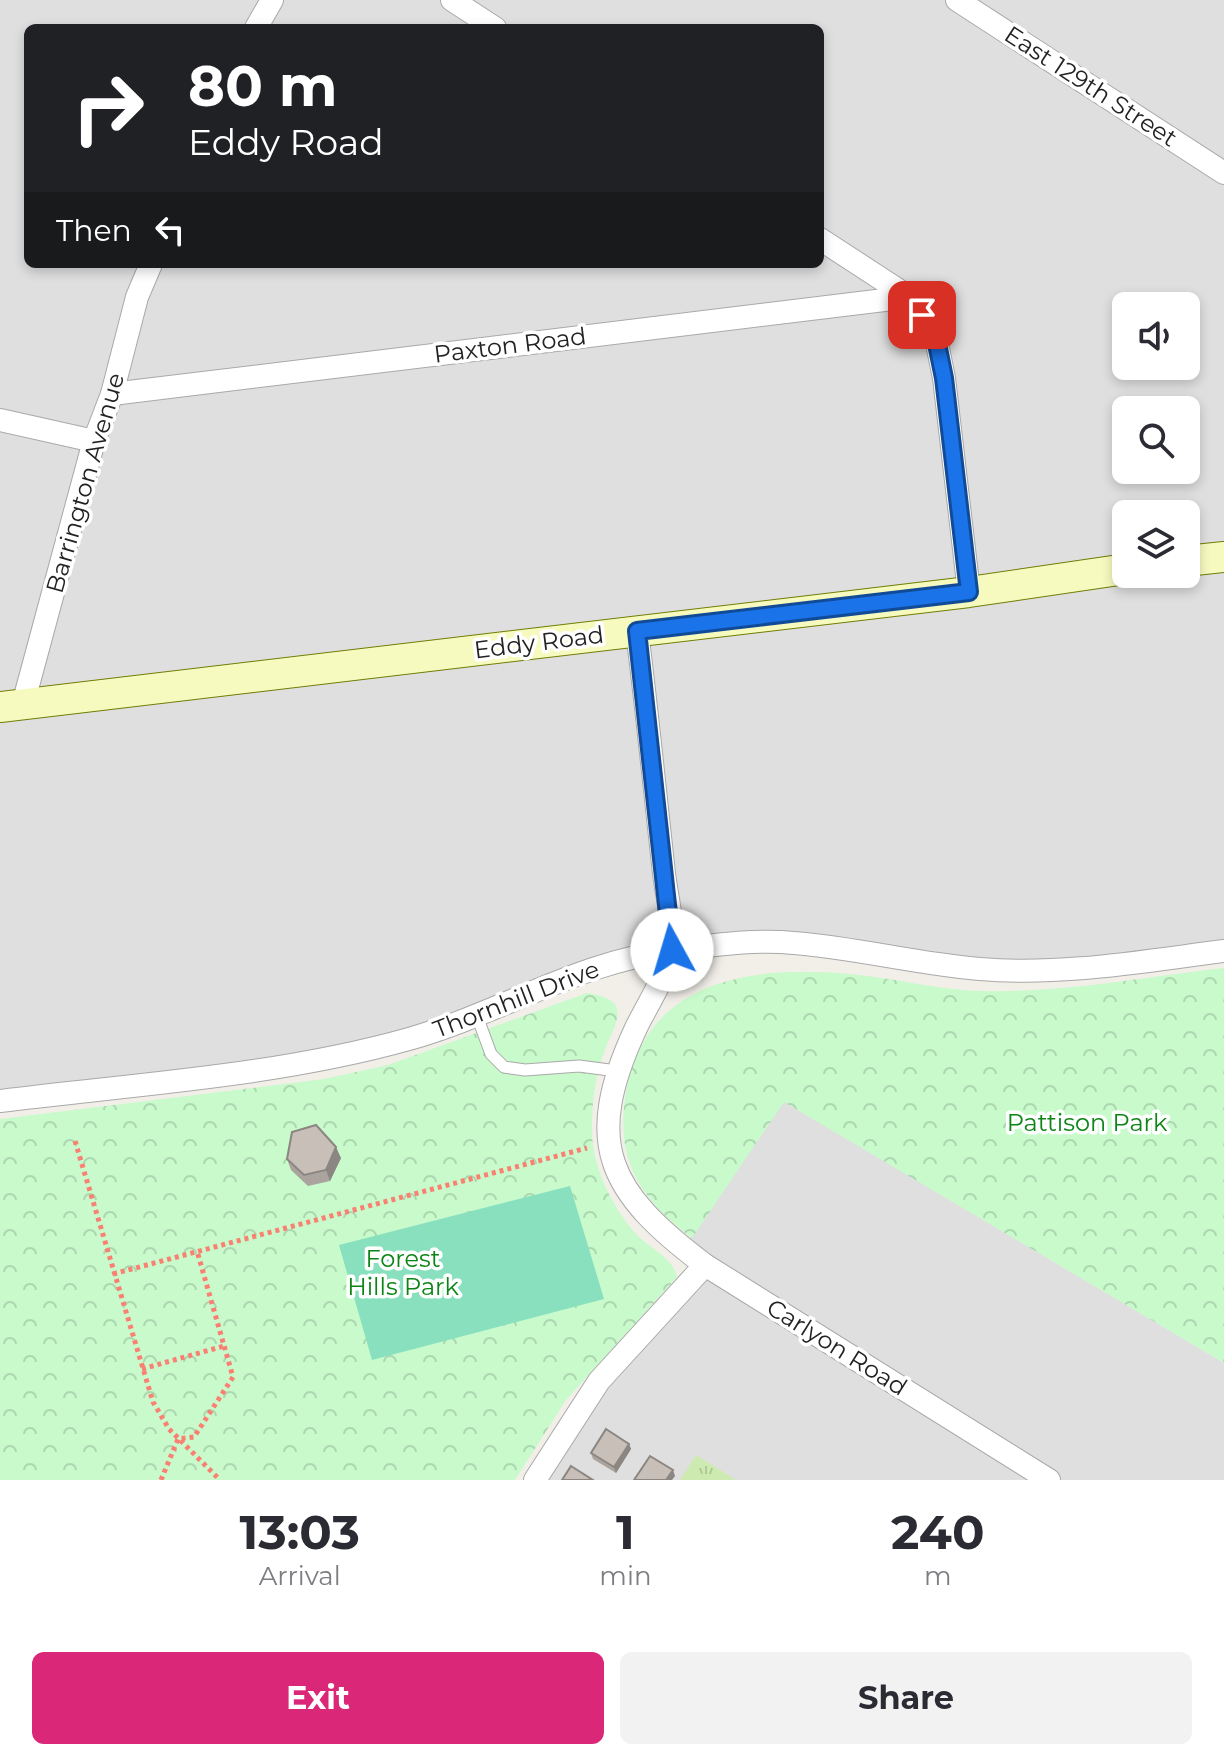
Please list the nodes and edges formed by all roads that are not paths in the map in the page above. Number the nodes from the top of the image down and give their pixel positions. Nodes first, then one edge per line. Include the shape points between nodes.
1 (272, 0) edge
2 (452, 0) edge
3 (957, 0) edge
4 (258, 24) edge
5 (489, 24) edge
6 (1224, 173) edge
7 (824, 242) edge
8 (149, 268) edge
9 (909, 297) junction
10 (112, 394) junction
11 (0, 420) edge
12 (94, 441) junction
13 (1224, 557) edge
14 (1200, 560) edge
15 (1112, 571) edge
16 (969, 592) junction
17 (637, 631) junction
18 (12, 705) edge
19 (672, 950) junction
20 (1224, 951) edge
21 (477, 1016) junction
22 (617, 1071) junction
23 (0, 1101) edge
24 (705, 1265) junction
25 (535, 1480) edge
26 (1049, 1480) edge

1 - 4 street
2 - 5 street
3 - 6 street, East 129th Street
7 - 9 street
8 - 10 street, Barrington Avenue
9 - 10 street, Paxton Road
9 - 16 street via 935,334 944,378
10 - 12 street, Barrington Avenue
11 - 12 street
12 - 18 street, Barrington Avenue
13 - 14 street
15 - 16 street, Eddy Road
16 - 17 street, Eddy Road
17 - 18 street, Eddy Road
17 - 19 street
19 - 20 street, Thornhill Drive via 792,942 981,969 1031,971
19 - 21 street, Thornhill Drive via 604,964
19 - 22 street, Carlyon Road
21 - 22 lane via 491,1054 504,1067
21 - 23 street, Thornhill Drive via 410,1039 312,1062
22 - 24 street, Carlyon Road via 608,1126 613,1160 634,1204
24 - 25 street via 599,1381
24 - 26 street, Carlyon Road

